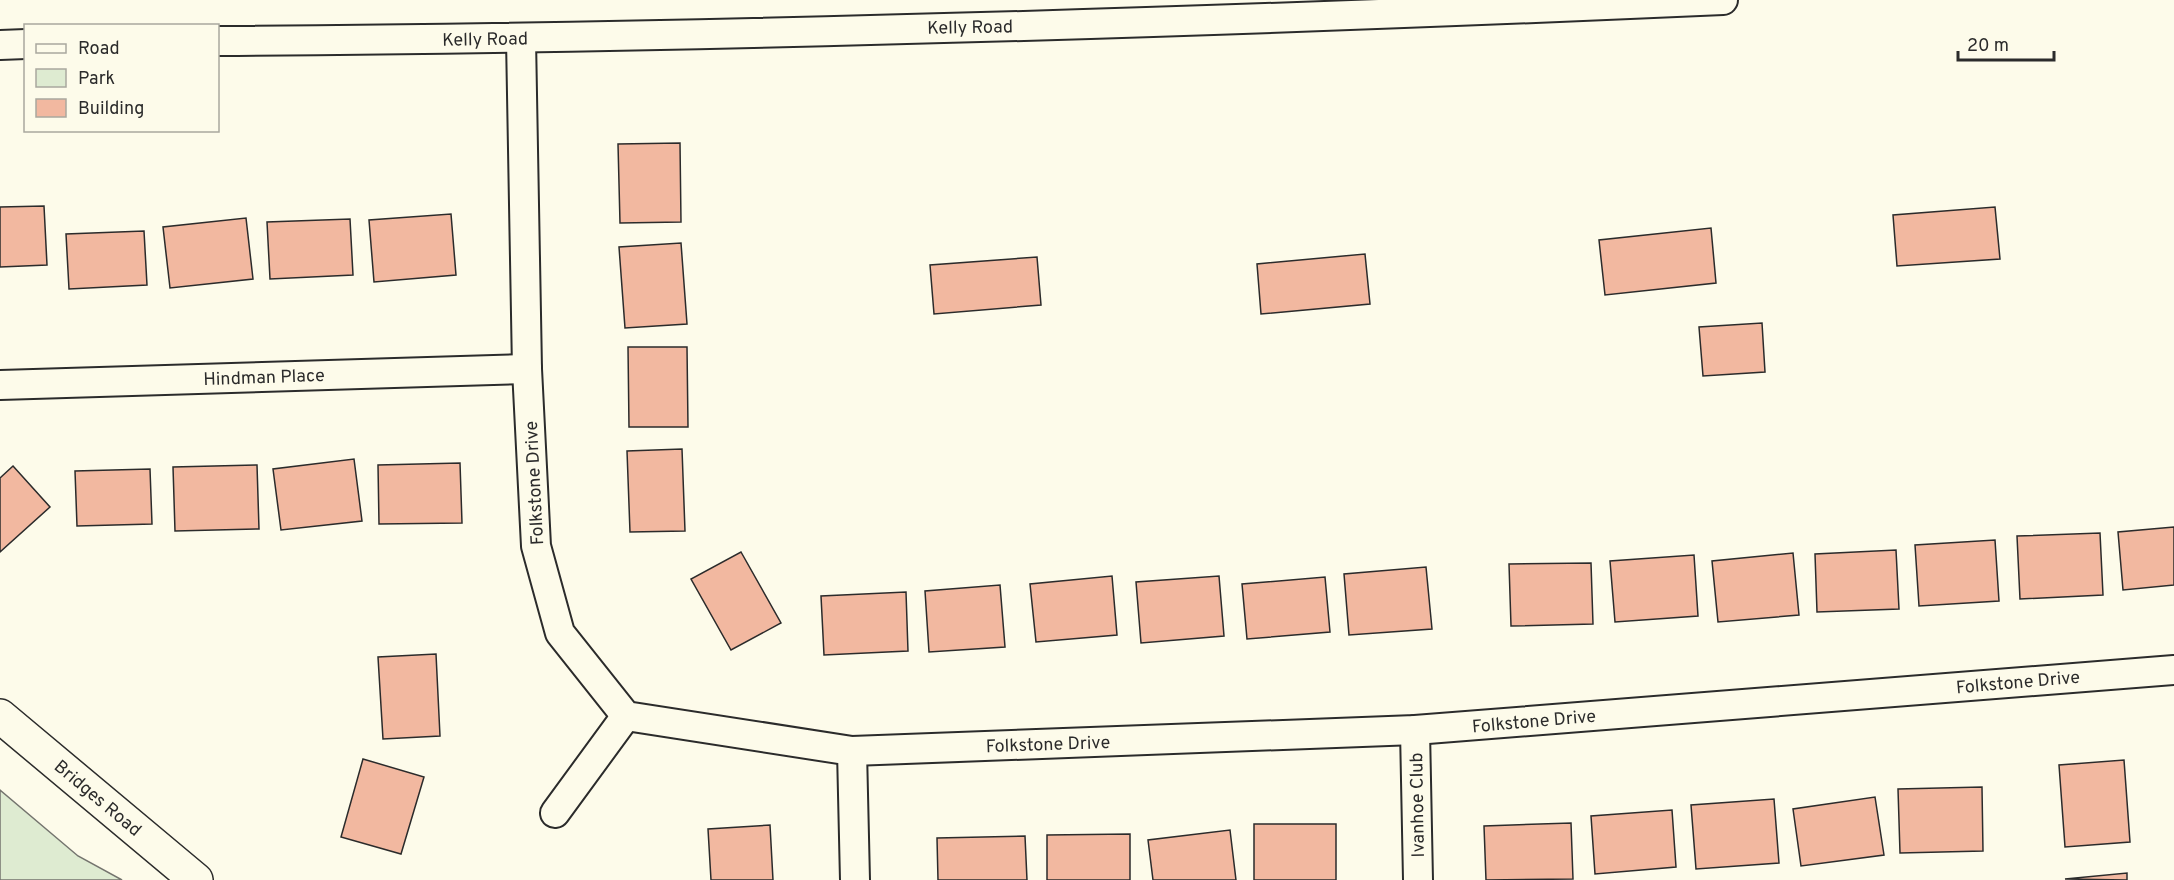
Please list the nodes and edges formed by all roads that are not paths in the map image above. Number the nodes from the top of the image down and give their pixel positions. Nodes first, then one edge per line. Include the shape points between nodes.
1 (1723, 0) edge
2 (521, 39) junction
3 (219, 41) edge
4 (24, 44) edge
5 (0, 45) edge
6 (527, 369) junction
7 (0, 385) edge
8 (2174, 670) edge
9 (0, 716) edge
10 (626, 716) junction
11 (1415, 730) junction
12 (852, 751) junction
13 (555, 813) dead end
14 (196, 880) edge
15 (855, 880) edge
16 (1418, 880) edge

1 - 2 street, Kelly Road via 1320,17
2 - 3 street, Kelly Road
2 - 6 street, Folkstone Drive
4 - 5 street
6 - 7 street, Hindman Place
6 - 10 street, Folkstone Drive via 536,546 560,633
8 - 11 street, Folkstone Drive
9 - 14 street, Bridges Road
10 - 12 street, Folkstone Drive
10 - 13 street
11 - 12 street, Folkstone Drive
11 - 16 street, Ivanhoe Club
12 - 15 street

